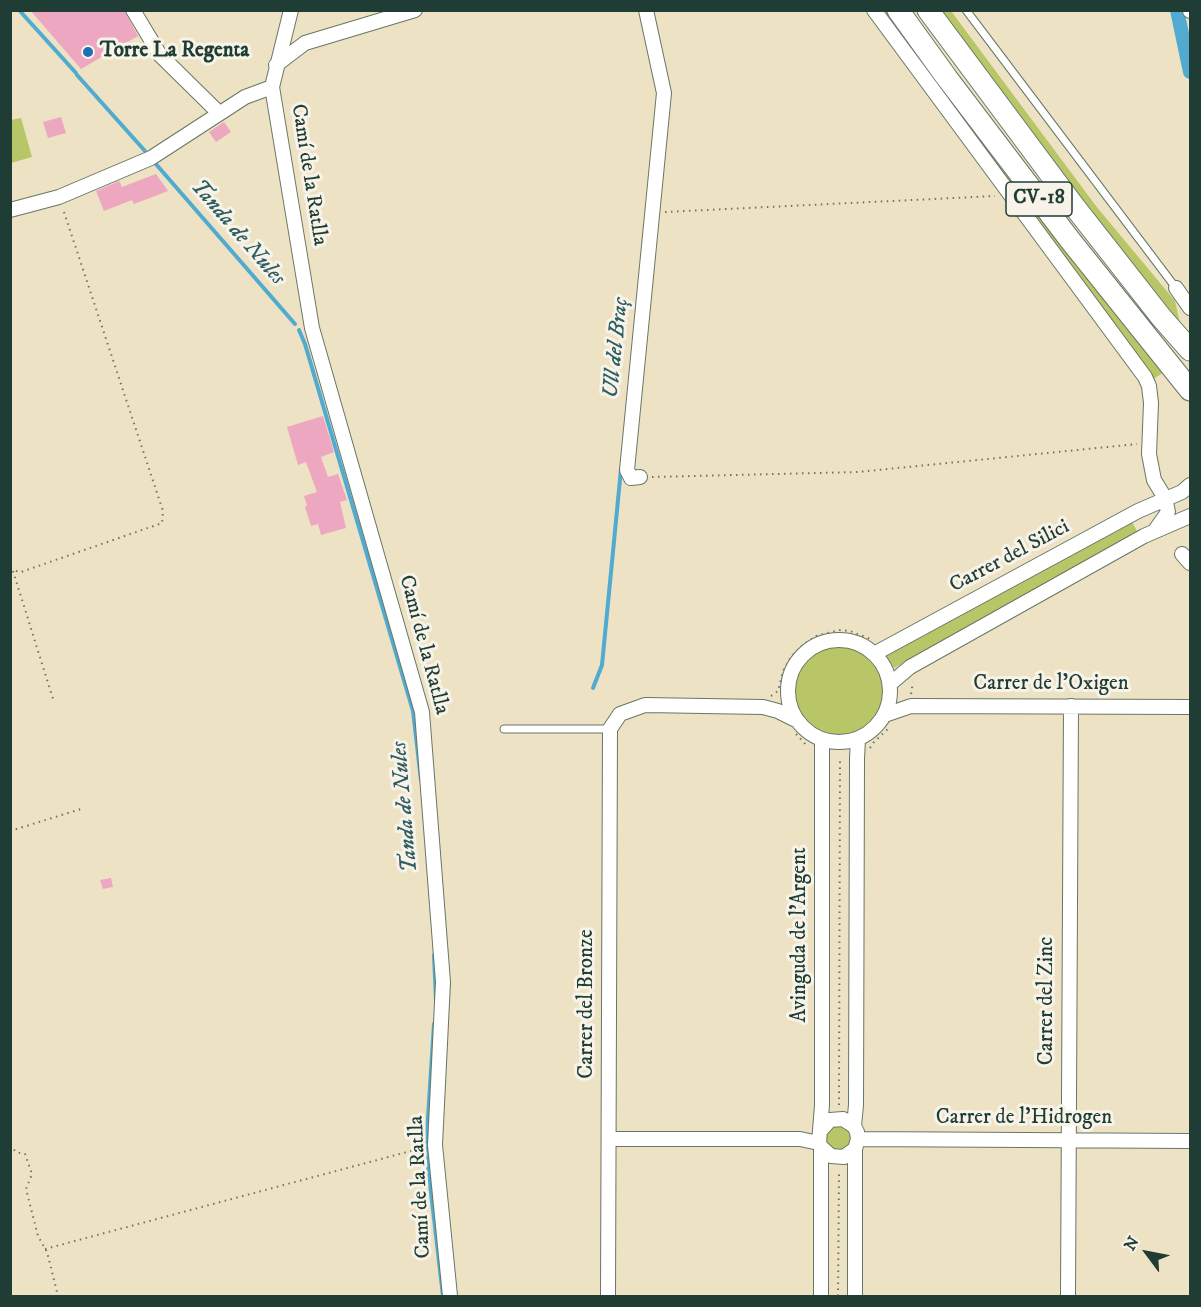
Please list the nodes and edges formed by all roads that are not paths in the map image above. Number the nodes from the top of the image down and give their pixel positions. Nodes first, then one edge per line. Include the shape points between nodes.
1 (133, 10) edge
2 (291, 10) edge
3 (415, 10) edge
4 (646, 10) edge
5 (874, 10) edge
6 (898, 10) edge
7 (928, 10) edge
8 (966, 10) edge
9 (276, 65) junction
10 (272, 87) junction
11 (219, 113) junction
12 (10, 210) edge
13 (1176, 288) joint
14 (1191, 308) edge
15 (1191, 350) edge
16 (1191, 390) edge
17 (640, 477) road end
18 (1154, 480) junction
19 (1191, 485) edge
20 (1165, 498) junction
21 (1138, 512) junction
22 (1191, 516) edge
23 (1156, 529) junction
24 (874, 654) junction
25 (890, 689) junction
26 (788, 693) junction
27 (911, 706) junction
28 (1071, 706) junction
29 (763, 707) junction
30 (1191, 707) edge
31 (885, 715) junction
32 (796, 720) junction
33 (504, 729) dead end
34 (610, 729) junction
35 (858, 739) junction
36 (822, 740) junction
37 (856, 1138) junction
38 (609, 1139) junction
39 (820, 1140) junction
40 (1069, 1141) junction
41 (1191, 1141) edge
42 (450, 1296) edge
43 (608, 1296) edge
44 (821, 1296) edge
45 (855, 1296) edge
46 (1068, 1296) edge

1 - 11 street via 160,55
2 - 9 street, Camí de la Ratlla
3 - 9 street via 305,43
4 - 17 street via 664,93 627,470 631,477
5 - 18 street via 1145,377 1151,403 1149,443
6 - 16 main road, CV-18 via 1056,222
7 - 15 main road, CV-18 via 1074,206
8 - 13 lane
9 - 10 street, Camí de la Ratlla
10 - 11 street
10 - 42 street, Camí de la Ratlla via 312,328 422,712 443,982 435,1145
11 - 12 street via 151,158 59,197
13 - 14 street
18 - 20 street
18 - 21 street
19 - 20 street, Carrer del Silici
20 - 21 street, Carrer del Silici
20 - 23 street via 1168,512
21 - 24 street, Carrer del Silici
22 - 23 street
23 - 25 street via 910,667
24 - 25 street via 885,668
24 - 26 street via 860,644 843,640 825,642 810,649 798,662
25 - 27 street, Carrer de l'Oxigen
25 - 31 street
26 - 29 street
26 - 32 street
27 - 28 street, Carrer de l'Oxigen
27 - 31 street, Carrer de l'Oxigen
28 - 30 street, Carrer de l'Oxigen
28 - 40 street, Carrer del Zinc
29 - 32 street
29 - 34 street via 645,705 620,714
31 - 35 street
32 - 36 street
33 - 34 lane
34 - 38 street, Carrer del Bronze
35 - 36 street via 842,743
35 - 37 street
36 - 39 street, Avinguda de l'Argent
37 - 39 street via 844,1157 831,1156
37 - 39 street via 843,1119 830,1120
37 - 40 street, Carrer de l'Hidrogen
37 - 45 street
38 - 39 street
38 - 43 street, Carrer del Bronze
39 - 44 street, Avinguda de l'Argent
40 - 41 street, Carrer de l'Hidrogen
40 - 46 street, Carrer del Zinc

